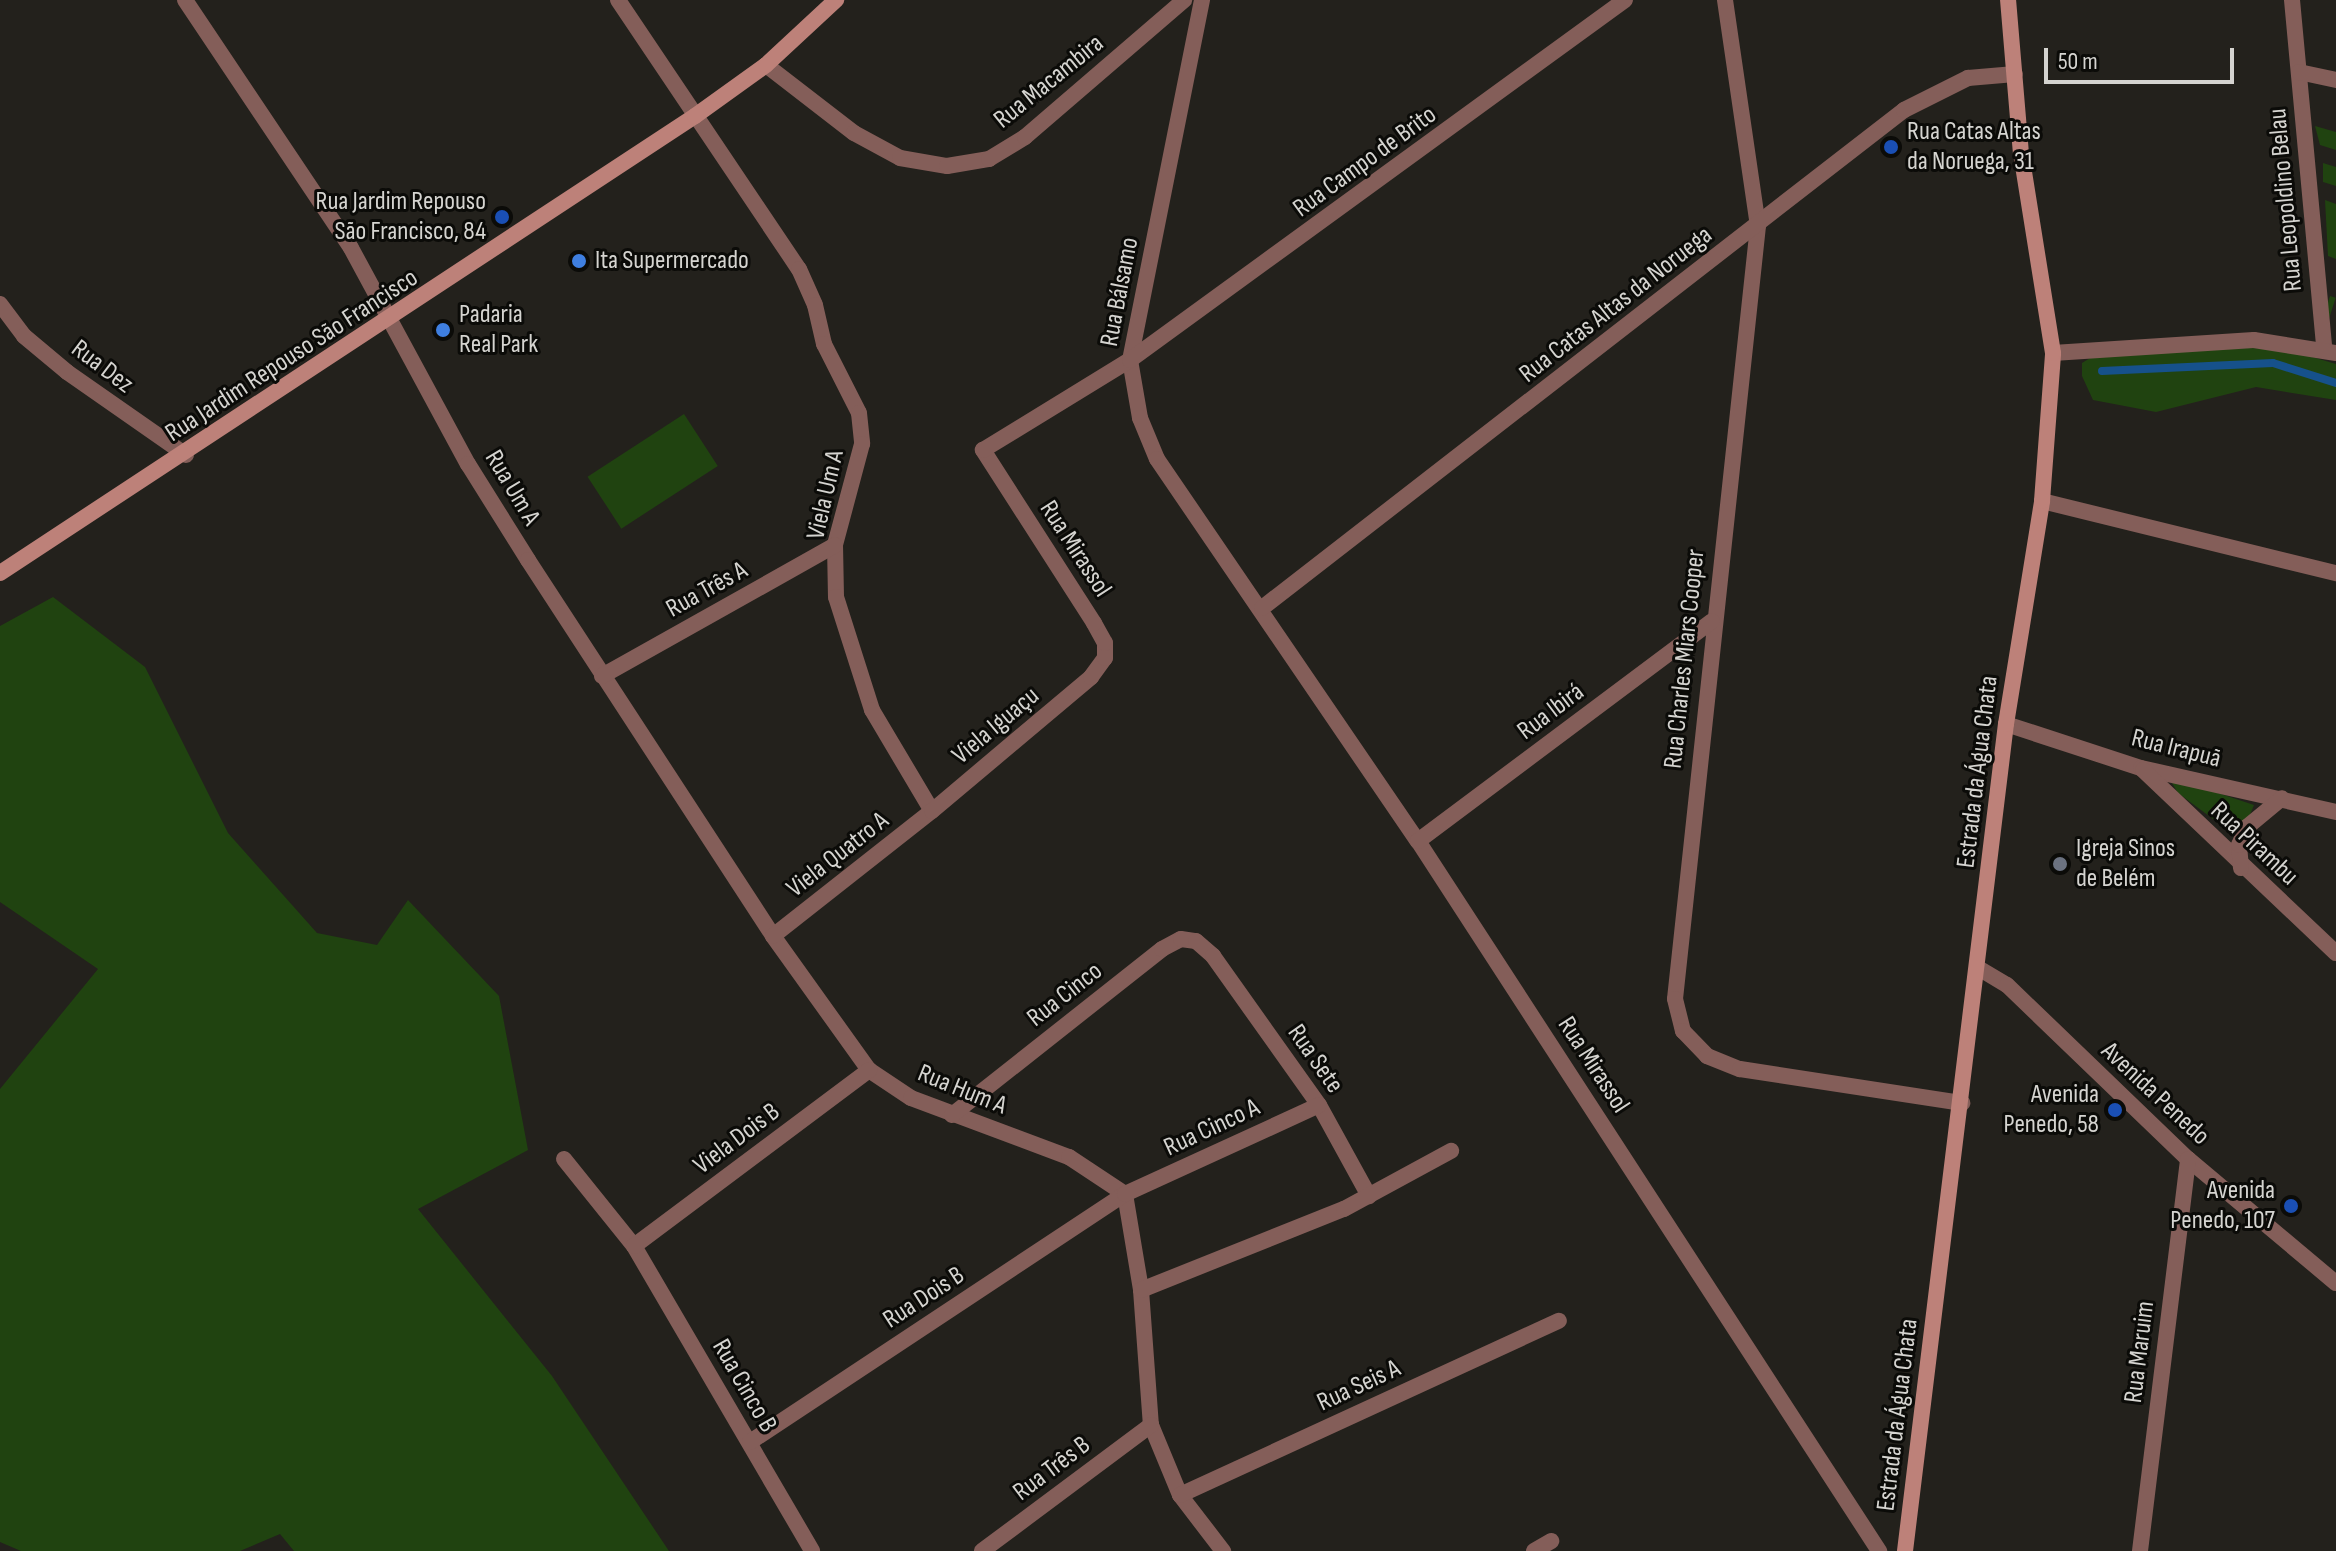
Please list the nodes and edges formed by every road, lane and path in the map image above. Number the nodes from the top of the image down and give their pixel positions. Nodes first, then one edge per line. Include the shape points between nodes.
1 (185, 0) edge
2 (618, 0) edge
3 (836, 0) edge
4 (1184, 0) edge
5 (1202, 0) edge
6 (1625, 0) edge
7 (1725, 0) edge
8 (2008, 0) edge
9 (2292, 0) edge
10 (766, 65) junction
11 (2299, 72) junction
12 (2015, 74) junction
13 (2336, 80) edge
14 (695, 116) junction
15 (1758, 226) junction
16 (0, 304) edge
17 (391, 319) junction
18 (2330, 350) edge
19 (2053, 353) junction
20 (1130, 360) junction
21 (983, 450) joint
22 (186, 455) junction
23 (2042, 501) junction
24 (835, 545) junction
25 (0, 573) edge
26 (2336, 573) edge
27 (1262, 608) junction
28 (1712, 621) junction
29 (602, 676) junction
30 (1091, 677) joint
31 (2006, 724) junction
32 (2141, 768) junction
33 (2282, 798) junction
34 (932, 811) junction
35 (2336, 812) edge
36 (1418, 841) junction
37 (2241, 868) junction
38 (773, 936) junction
39 (2336, 953) edge
40 (1213, 956) joint
41 (1980, 969) junction
42 (869, 1070) junction
43 (1962, 1103) junction
44 (1319, 1105) junction
45 (952, 1115) junction
46 (1451, 1151) dead end
47 (564, 1159) dead end
48 (2188, 1159) junction
49 (1125, 1194) junction
50 (1369, 1196) junction
51 (634, 1246) junction
52 (2336, 1283) edge
53 (1141, 1290) junction
54 (1559, 1321) dead end
55 (1151, 1425) junction
56 (750, 1442) junction
57 (1180, 1495) junction
58 (1551, 1541) dead end
59 (812, 1551) edge
60 (982, 1551) edge
61 (1223, 1551) edge
62 (1534, 1551) edge
63 (1879, 1551) edge
64 (1905, 1551) edge
65 (2140, 1551) edge

1 - 17 street, Rua Um A via 343,235
2 - 14 street, Viela Um A
3 - 10 street, Rua Jardim Repouso São Francisco
4 - 10 street, Rua Macambira via 1025,137 989,159 947,166 900,158 854,133
5 - 20 street, Rua Bálsamo
6 - 20 street, Rua Campo de Brito
7 - 15 street, Rua Charles Miars Cooper
8 - 12 street, Estrada da Água Chata
9 - 11 street, Rua Leopoldino Belau
10 - 14 street, Rua Jardim Repouso São Francisco
11 - 13 street
11 - 18 street, Rua Leopoldino Belau
12 - 15 street, Rua Catas Altas da Noruega via 1968,78 1904,110
12 - 19 street, Estrada da Água Chata via 2021,154
14 - 17 street, Rua Jardim Repouso São Francisco
14 - 24 street, Viela Um A via 799,269 824,344 859,413 862,444
15 - 27 street, Rua Catas Altas da Noruega
15 - 28 street, Rua Charles Miars Cooper
16 - 22 street, Rua Dez via 24,336 67,372
17 - 22 street, Rua Jardim Repouso São Francisco
17 - 29 street, Rua Um A via 468,464
18 - 19 street via 2213,340
19 - 23 street, Estrada da Água Chata
20 - 21 street, Rua Campo de Brito
20 - 27 street, Rua Bálsamo via 1140,418 1157,459
21 - 30 street, Rua Mirassol via 1105,643 1105,658
22 - 25 street, Rua Jardim Repouso São Francisco
23 - 26 street
23 - 31 street, Estrada da Água Chata
24 - 29 street, Rua Três A
24 - 34 street, Viela Um A via 836,597 854,664 872,710
27 - 36 street, Rua Mirassol
28 - 36 street, Rua Ibirá
28 - 43 street, Rua Charles Miars Cooper via 1675,999 1683,1031 1707,1056 1740,1069
29 - 38 street, Rua Hum A
30 - 34 street, Viela Iguaçu
31 - 32 street, Rua Irapuã
31 - 41 street, Estrada da Água Chata
32 - 33 street, Rua Irapuã
32 - 37 street, Rua Pirambu
33 - 35 street, Rua Irapuã
33 - 37 street via 2247,827 2239,845
34 - 38 street, Viela Quatro A
36 - 63 street, Rua Mirassol
37 - 39 street, Rua Pirambu
38 - 42 street, Rua Hum A
40 - 44 street, Rua Sete
40 - 45 street, Rua Cinco via 1196,941 1181,939 1162,949
41 - 43 street, Estrada da Água Chata
41 - 48 street, Avenida Penedo via 2007,985
42 - 45 street, Rua Hum A via 911,1098
42 - 51 street, Viela Dois B
43 - 64 street, Estrada da Água Chata
44 - 49 street, Rua Cinco A
44 - 50 street, Rua Sete
45 - 49 street, Rua Hum A via 1069,1157
46 - 50 street
47 - 51 street, Rua Cinco B
48 - 52 street, Avenida Penedo
48 - 65 street, Rua Maruim
49 - 53 street
49 - 56 street, Rua Dois B
50 - 53 street
51 - 56 street, Rua Cinco B
53 - 55 street
54 - 57 street, Rua Seis A
55 - 57 street
55 - 60 street, Rua Três B
56 - 59 street, Rua Cinco B
57 - 61 street
58 - 62 street

